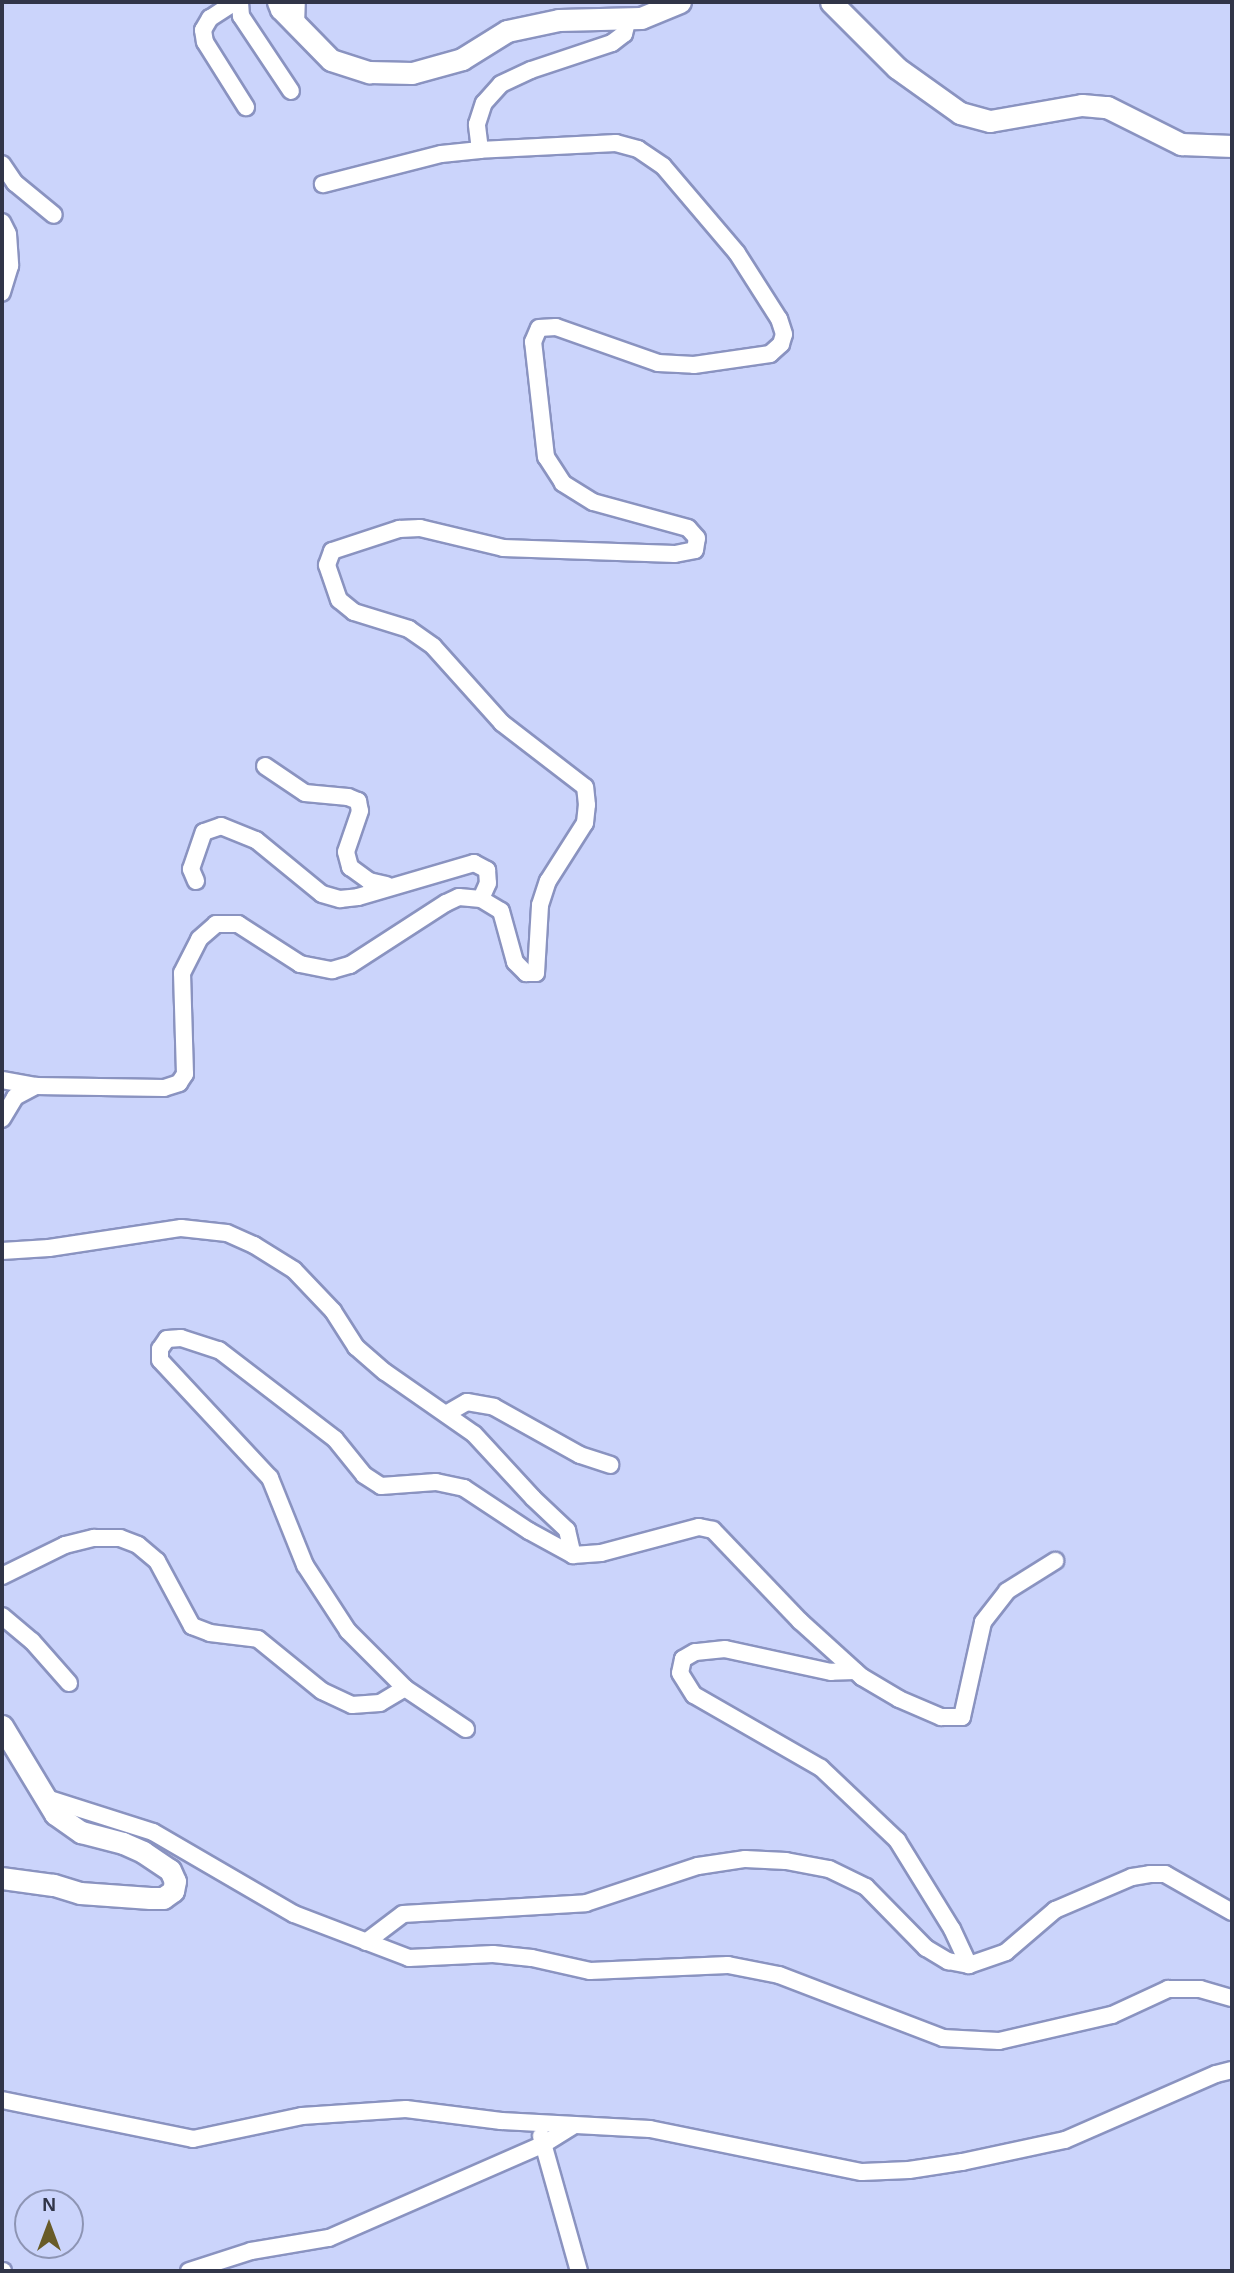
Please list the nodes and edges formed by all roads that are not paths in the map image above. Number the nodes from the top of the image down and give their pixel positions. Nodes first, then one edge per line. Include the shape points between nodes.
1 (238, 2) edge
2 (278, 2) edge
3 (297, 2) edge
4 (680, 2) edge
5 (831, 2) edge
6 (849, 12) edge
7 (628, 18) junction
8 (296, 24) junction
9 (291, 91) dead end
10 (247, 107) dead end
11 (1232, 146) edge
12 (480, 149) junction
13 (2, 164) edge
14 (8, 179) edge
15 (323, 184) dead end
16 (54, 215) dead end
17 (2, 222) edge
18 (2, 293) edge
19 (265, 766) dead end
20 (196, 881) dead end
21 (390, 886) junction
22 (481, 900) junction
23 (2, 1080) edge
24 (36, 1086) junction
25 (2, 1119) edge
26 (2, 1251) edge
27 (446, 1414) junction
28 (610, 1465) dead end
29 (573, 1555) junction
30 (1055, 1561) dead end
31 (2, 1576) edge
32 (2, 1616) edge
33 (855, 1671) junction
34 (69, 1683) dead end
35 (405, 1688) junction
36 (2, 1726) edge
37 (466, 1729) dead end
38 (46, 1798) junction
39 (2, 1878) edge
40 (1232, 1912) edge
41 (366, 1942) junction
42 (969, 1965) junction
43 (1232, 1998) edge
44 (1232, 2070) edge
45 (2, 2100) edge
46 (538, 2123) junction
47 (575, 2125) junction
48 (544, 2144) junction
49 (189, 2271) edge
50 (579, 2271) edge

1 - 9 street via 241,16
1 - 10 street via 210,18 203,30 205,42
2 - 8 street
3 - 8 street
4 - 7 street via 641,18
5 - 6 street
6 - 11 street via 897,68 960,113 990,121 1082,105 1107,107 1181,144
7 - 8 street via 559,20 507,31 462,59 412,73 369,72 331,60
7 - 12 street via 624,34 612,43 501,83 484,103 477,124
12 - 15 street via 441,154
12 - 22 street via 616,143 638,149 663,166 737,253 785,334 770,354 694,365 658,363 556,327 540,328 533,342 546,457 564,483 593,502 688,528 698,538 695,550 675,554 503,548 420,528 399,529 332,551 327,565 339,600 354,612 409,629 433,646 502,723 584,787 585,823 548,881 540,905 536,973 526,973 515,962 501,911
13 - 14 street
14 - 16 street
17 - 18 street via 8,234 10,266
19 - 21 street via 305,793 358,801 360,811 346,852 350,867 369,881
20 - 21 street via 191,869 204,832 221,827 256,840 322,894 358,897
21 - 22 street via 474,863 487,870 488,883
22 - 24 street via 459,897 446,903 350,965 332,970 300,964 238,924 216,924 199,939 182,973 185,1074 179,1083 164,1088
23 - 24 street
24 - 25 street via 15,1097
26 - 27 street via 181,1228 227,1233 294,1270 333,1311 356,1347
27 - 28 street via 467,1402 494,1407 580,1455
27 - 29 street via 474,1434 568,1530
29 - 33 street via 601,1553 699,1527 713,1530
29 - 35 street via 464,1488 436,1482 382,1486 364,1475 335,1439 219,1350 181,1338 167,1339 160,1360 270,1478 305,1565 327,1600 348,1631
30 - 33 street via 1007,1591 983,1622 962,1717 941,1717 909,1704
31 - 35 street via 65,1545 120,1538 138,1545 157,1561 192,1626 258,1639 323,1691 352,1705 380,1703
32 - 34 street via 32,1641
33 - 42 street via 831,1672 725,1649 695,1652 683,1659 680,1673 694,1695 821,1768 897,1840
35 - 37 street
36 - 38 street
38 - 39 street via 55,1814 81,1832 123,1843 170,1870 173,1891 163,1898 80,1893
38 - 41 street via 153,1832 295,1914
40 - 42 street via 1165,1874 1132,1877 1055,1910 1006,1952
41 - 42 street via 403,1914 586,1903 698,1866 745,1859 829,1869 866,1887 926,1948 948,1961
41 - 43 street via 409,1958 493,1954 590,1971 728,1965 779,1975 943,2038 999,2041 1112,2015 1168,1989 1200,1989
44 - 47 street via 1065,2140 909,2170 862,2172 650,2129
45 - 46 street via 193,2139 302,2116 406,2109
46 - 47 street
46 - 48 street
47 - 48 street
48 - 49 street via 329,2238 251,2251
48 - 50 street

